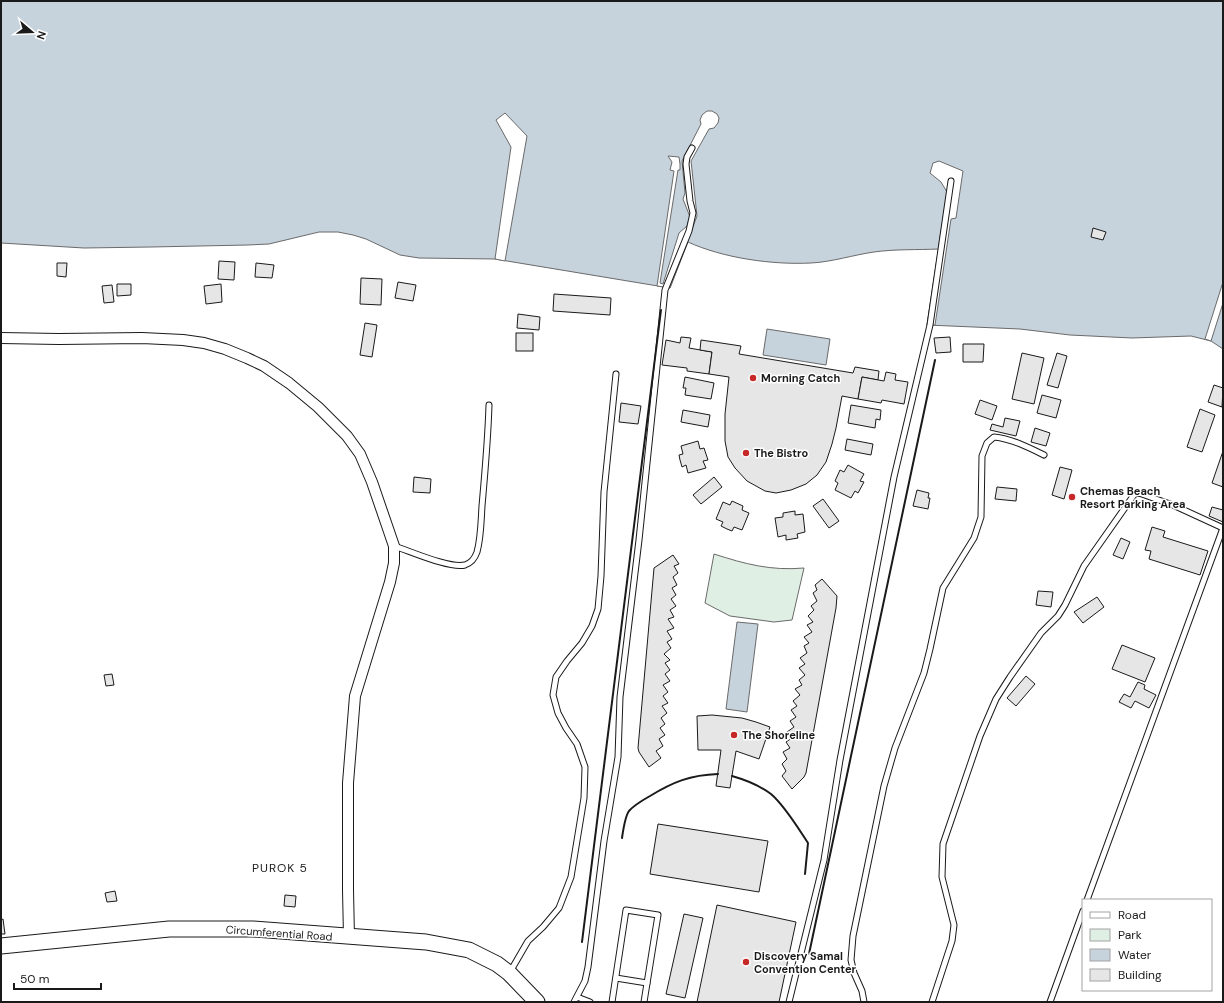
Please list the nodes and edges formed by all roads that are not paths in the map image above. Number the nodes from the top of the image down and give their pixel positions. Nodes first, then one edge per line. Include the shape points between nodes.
1 (692, 148) dead end
2 (951, 181) dead end
3 (1, 338) edge
4 (616, 374) dead end
5 (489, 405) dead end
6 (1044, 455) dead end
7 (1223, 528) edge
8 (394, 546) junction
9 (1087, 899) edge
10 (1082, 914) edge
11 (348, 937) junction
12 (1, 946) edge
13 (509, 973) junction
14 (616, 978) junction
15 (647, 983) junction
16 (576, 1000) edge
17 (537, 1002) edge
18 (590, 1002) edge
19 (612, 1002) edge
20 (644, 1002) edge
21 (789, 1002) edge
22 (864, 1002) edge
23 (932, 1002) edge
24 (1050, 1002) edge

1 - 16 lane via 686,164 693,213 689,231 665,290 620,697 618,757 588,967
2 - 21 lane via 930,325 894,478 840,760 824,860
3 - 8 street via 184,340 225,349 264,366 318,407 348,436 360,454 372,482
4 - 13 lane via 604,492 598,609 582,643 556,677 553,695 558,713 578,744 585,767 584,798 571,877 559,908 544,927 528,941
5 - 8 lane via 480,534 477,552 472,560 466,565 457,566
6 - 22 lane via 1006,439 994,437 986,443 982,456 981,517 974,538 943,588 925,667 889,766 875,827 855,921 851,960
7 - 9 lane
7 - 23 lane via 1173,505 1136,492 1084,566 1058,616 1041,633 996,699 980,736 943,844 942,877 954,925 952,941
8 - 11 street via 390,582 355,696 348,783
10 - 24 lane
11 - 12 main road, Circumferential Road via 252,929 169,930
11 - 13 main road, Circumferential Road via 426,942 469,950 498,964
13 - 17 main road, Circumferential Road
14 - 15 lane
14 - 15 lane via 626,910 658,915
14 - 19 lane
15 - 20 lane
16 - 18 lane

